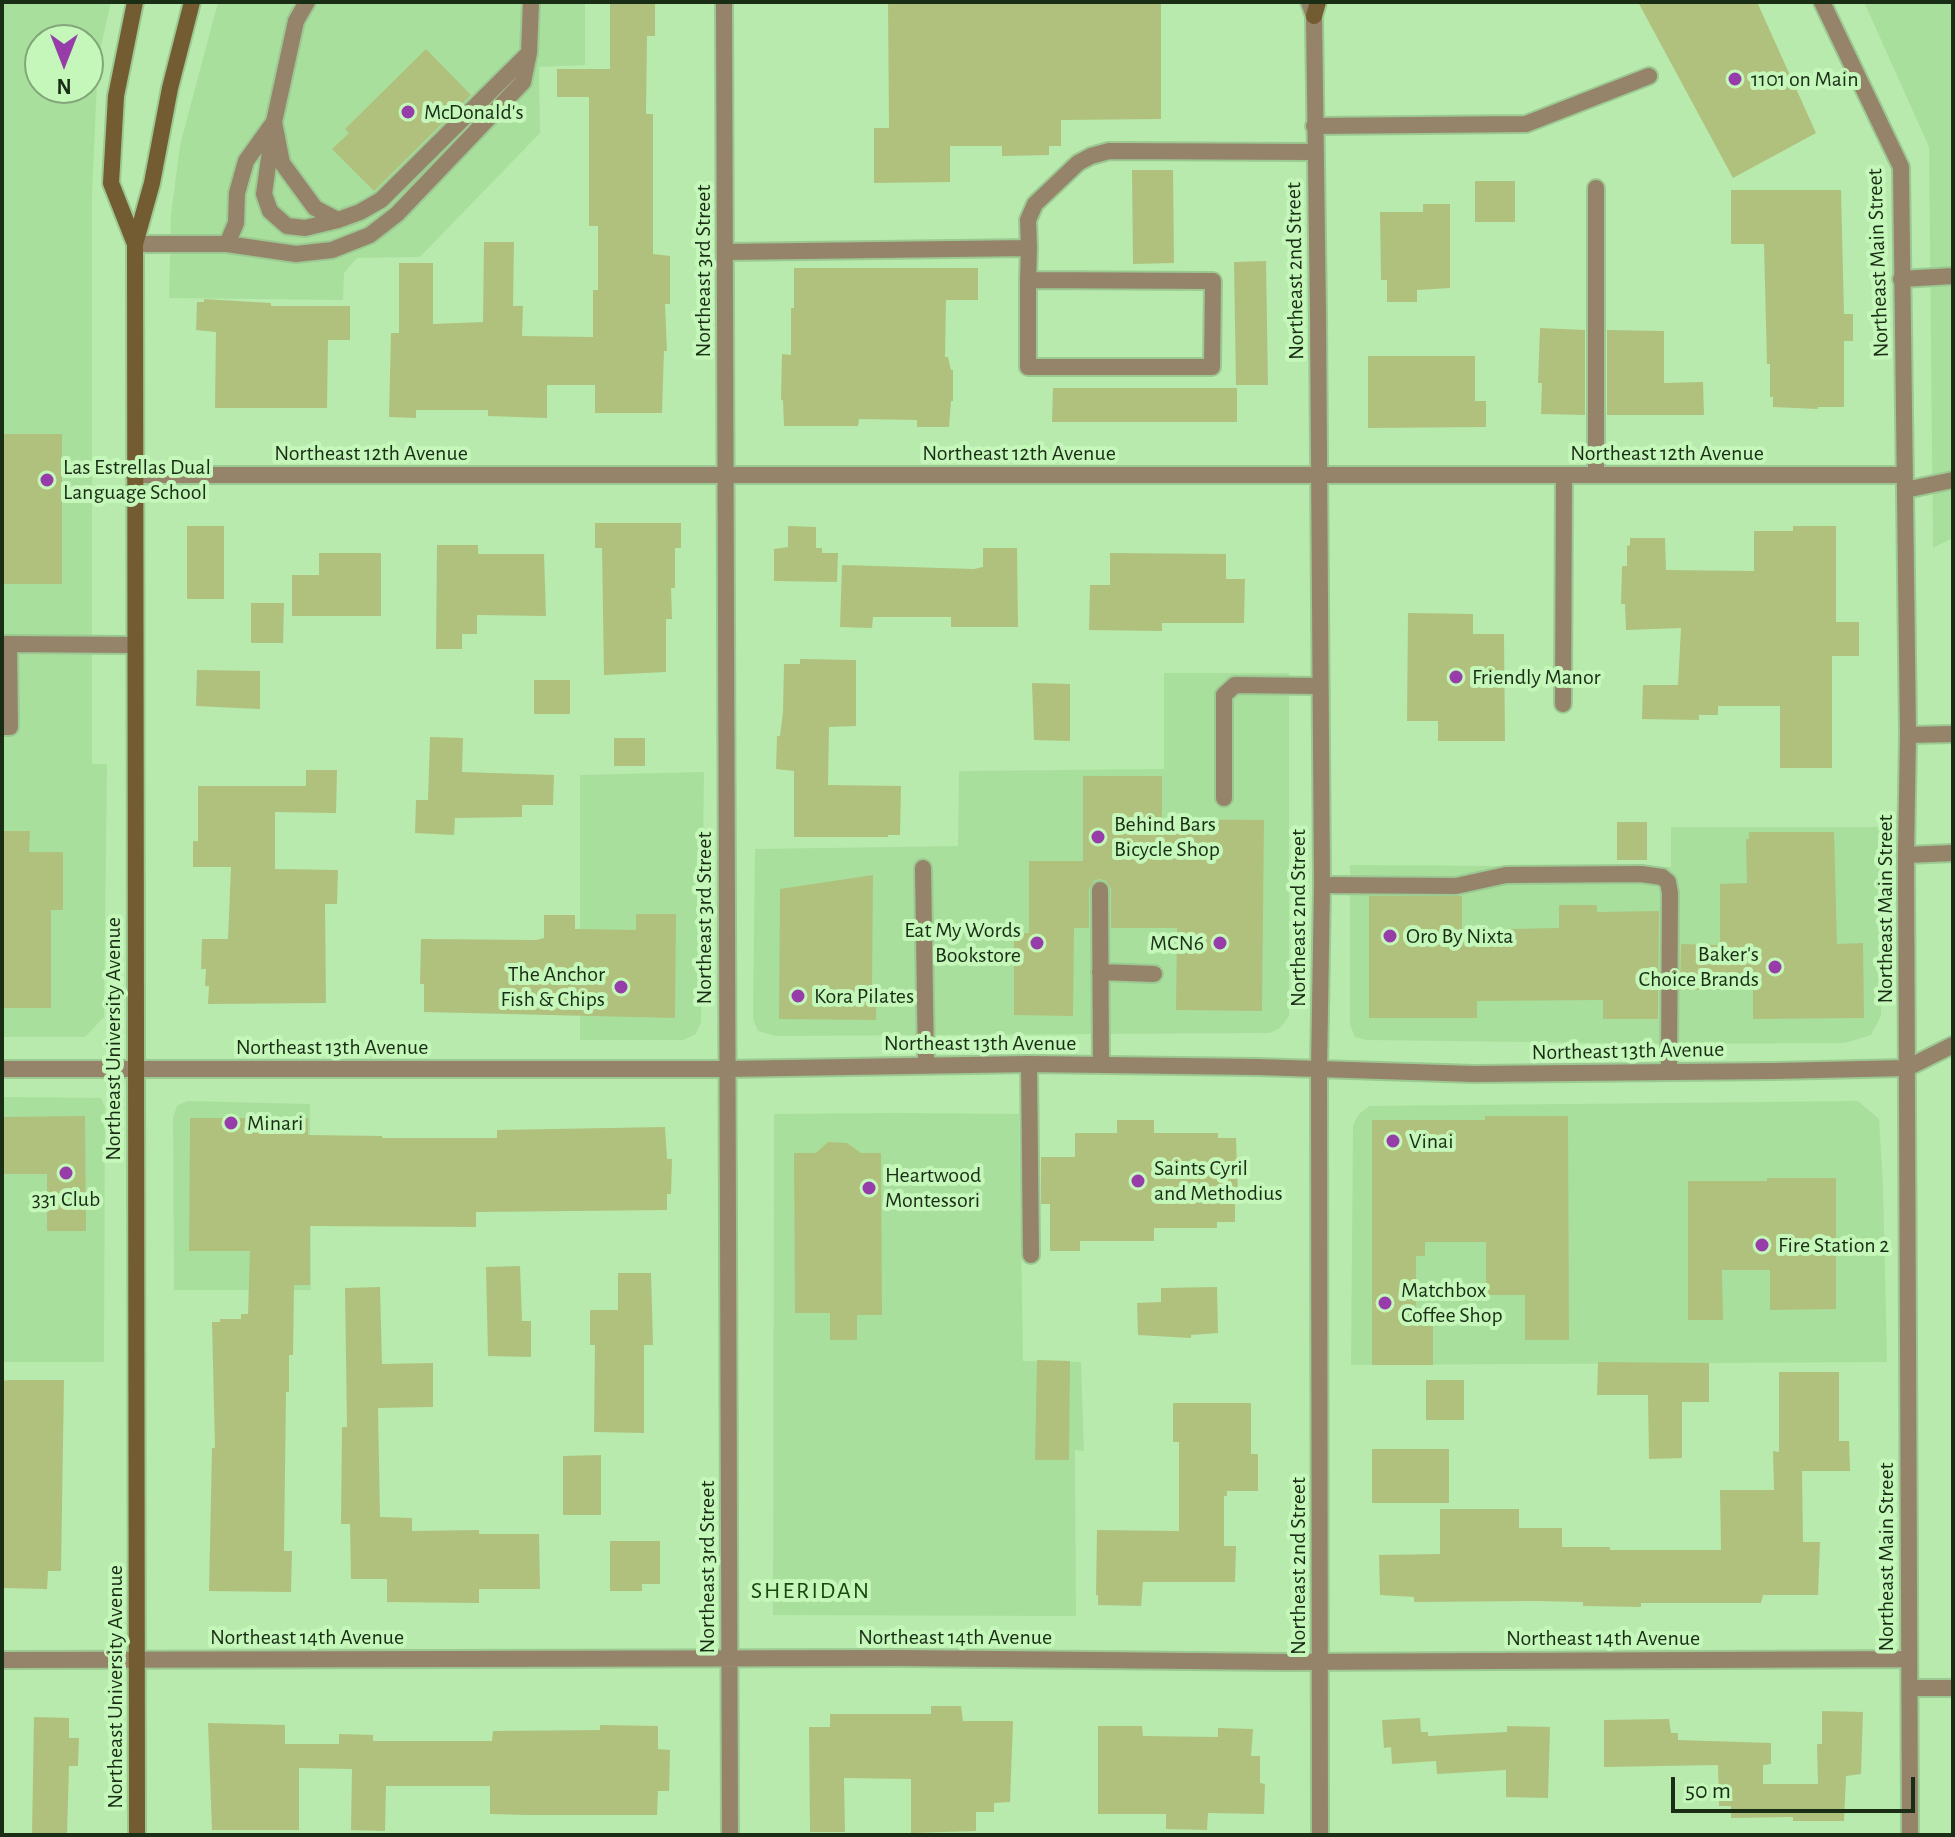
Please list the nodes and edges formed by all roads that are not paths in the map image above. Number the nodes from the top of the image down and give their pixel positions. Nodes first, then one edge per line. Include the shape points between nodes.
1 (135, 2) edge
2 (192, 2) edge
3 (307, 2) edge
4 (531, 2) edge
5 (724, 2) edge
6 (1822, 2) edge
7 (1314, 7) edge
8 (529, 53) junction
9 (1649, 76) dead end
10 (274, 122) junction
11 (1314, 126) junction
12 (1314, 152) junction
13 (1596, 188) dead end
14 (338, 220) junction
15 (135, 244) junction
16 (227, 244) junction
17 (1029, 248) junction
18 (725, 252) junction
19 (1953, 276) edge
20 (1901, 279) junction
21 (1028, 280) junction
22 (134, 475) junction
23 (726, 475) junction
24 (1318, 475) junction
25 (1564, 475) junction
26 (1596, 475) junction
27 (1953, 480) edge
28 (1905, 482) junction
29 (6, 644) edge
30 (134, 645) junction
31 (1319, 686) junction
32 (1563, 704) dead end
33 (2, 727) edge
34 (1953, 734) edge
35 (1908, 735) junction
36 (1224, 798) dead end
37 (1953, 853) edge
38 (1906, 855) junction
39 (923, 868) dead end
40 (1322, 885) junction
41 (1100, 890) dead end
42 (1100, 972) junction
43 (1154, 974) dead end
44 (1953, 1045) edge
45 (926, 1064) junction
46 (1029, 1064) junction
47 (1101, 1064) junction
48 (1907, 1068) junction
49 (2, 1069) edge
50 (726, 1069) junction
51 (135, 1070) junction
52 (1319, 1070) junction
53 (1669, 1072) junction
54 (1031, 1255) dead end
55 (730, 1658) junction
56 (137, 1659) junction
57 (1908, 1659) junction
58 (2, 1660) edge
59 (1321, 1662) junction
60 (1910, 1688) junction
61 (1953, 1688) edge
62 (137, 1835) edge
63 (730, 1835) edge
64 (1320, 1835) edge
65 (1910, 1835) edge

1 - 15 main road, Northeast University Avenue via 116,96 111,183
2 - 15 main road, Northeast University Avenue
3 - 10 street via 296,21
4 - 8 street
5 - 18 street, Northeast 3rd Street
6 - 20 street, Northeast Main Street via 1901,167
7 - 11 street, Northeast 2nd Street
8 - 14 street via 381,200
8 - 16 street via 523,82 397,214 370,235 332,250 296,254
9 - 11 street via 1526,124
10 - 14 street via 282,163 315,208
10 - 14 street via 264,194 270,211 287,226 305,228
10 - 16 street via 246,161 236,223
11 - 12 street, Northeast 2nd Street
12 - 17 street via 1109,151 1091,156 1035,204 1028,220
12 - 24 street, Northeast 2nd Street
13 - 26 street
15 - 16 street
15 - 22 main road, Northeast University Avenue
17 - 18 street
17 - 21 street
18 - 23 street, Northeast 3rd Street
19 - 20 street
20 - 28 street, Northeast Main Street
21 - 21 street via 1028,367 1212,367 1213,281
22 - 23 street, Northeast 12th Avenue
22 - 30 main road, Northeast University Avenue
23 - 24 street, Northeast 12th Avenue
23 - 50 street, Northeast 3rd Street
24 - 25 street, Northeast 12th Avenue
24 - 31 street, Northeast 2nd Street
25 - 26 street, Northeast 12th Avenue
25 - 32 street
26 - 28 street, Northeast 12th Avenue
27 - 28 street, Northeast 12th Avenue
28 - 35 street, Northeast Main Street
29 - 30 street
29 - 33 street via 10,727
30 - 51 main road, Northeast University Avenue
31 - 36 street via 1235,685 1224,695
31 - 40 street, Northeast 2nd Street
34 - 35 street
35 - 38 street, Northeast Main Street
37 - 38 street
38 - 48 street, Northeast Main Street
39 - 45 street
40 - 52 street, Northeast 2nd Street
40 - 53 street via 1456,886 1506,875 1662,877 1670,893
41 - 42 street
42 - 43 street
42 - 47 street
44 - 48 street, Northeast 13th Avenue
45 - 46 street, Northeast 13th Avenue
45 - 50 street, Northeast 13th Avenue
46 - 47 street, Northeast 13th Avenue
46 - 54 street
47 - 52 street, Northeast 13th Avenue
48 - 53 street, Northeast 13th Avenue
48 - 57 street, Northeast Main Street
49 - 51 street, Northeast 13th Avenue
50 - 51 street, Northeast 13th Avenue
50 - 55 street, Northeast 3rd Street
51 - 56 main road, Northeast University Avenue
52 - 53 street, Northeast 13th Avenue
52 - 59 street, Northeast 2nd Street
55 - 56 street, Northeast 14th Avenue
55 - 59 street, Northeast 14th Avenue
55 - 63 street, Northeast 3rd Street
56 - 58 street, Northeast 14th Avenue
56 - 62 main road, Northeast University Avenue
57 - 59 street, Northeast 14th Avenue
57 - 60 street, Northeast Main Street
59 - 64 street, Northeast 2nd Street
60 - 61 street
60 - 65 street, Northeast Main Street

